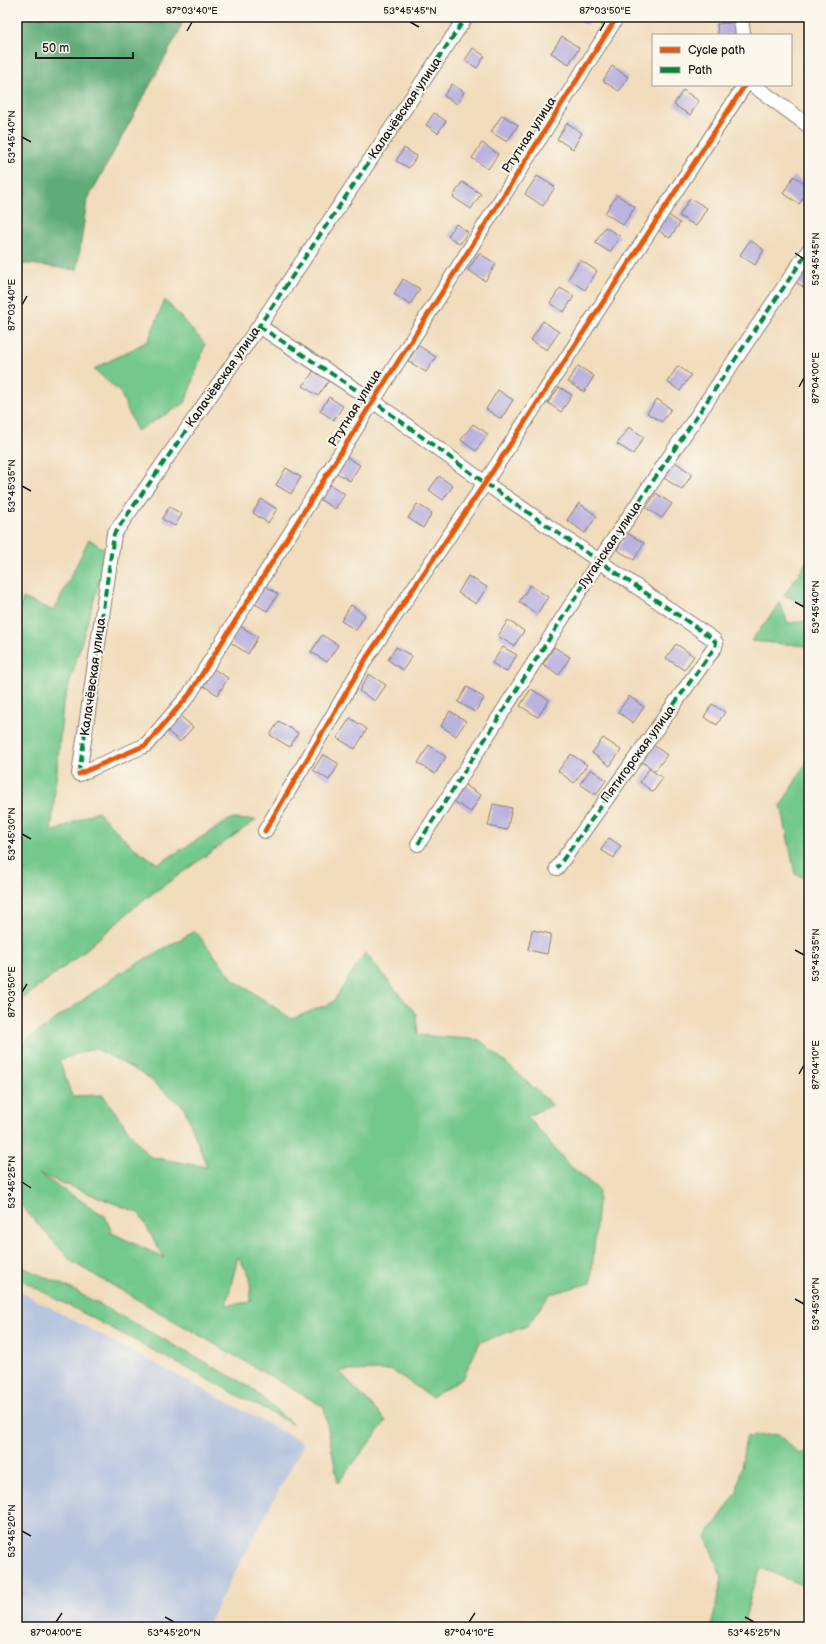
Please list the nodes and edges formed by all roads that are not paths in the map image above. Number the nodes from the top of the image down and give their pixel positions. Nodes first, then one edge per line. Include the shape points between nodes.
1 (466, 17) edge
2 (617, 17) edge
3 (741, 17) edge
4 (743, 34) edge
5 (744, 86) edge
6 (754, 86) edge
7 (809, 126) edge
8 (809, 250) edge
9 (259, 326) junction
10 (373, 401) junction
11 (485, 483) junction
12 (599, 561) junction
13 (79, 774) joint
14 (265, 832) dead end
15 (418, 844) dead end
16 (557, 868) dead end

1 - 9 street, Калачёвская улица
2 - 10 street, Ртутная улица
3 - 4 street
5 - 11 street
6 - 7 street
8 - 12 street, Луганская улица
9 - 10 street
9 - 13 street, Калачёвская улица via 114,534
10 - 11 street
10 - 13 street, Ртутная улица via 189,695 146,744
11 - 12 street
11 - 14 street via 367,658
12 - 15 street, Луганская улица
12 - 16 street, Пятигорская улица via 716,643 715,648

